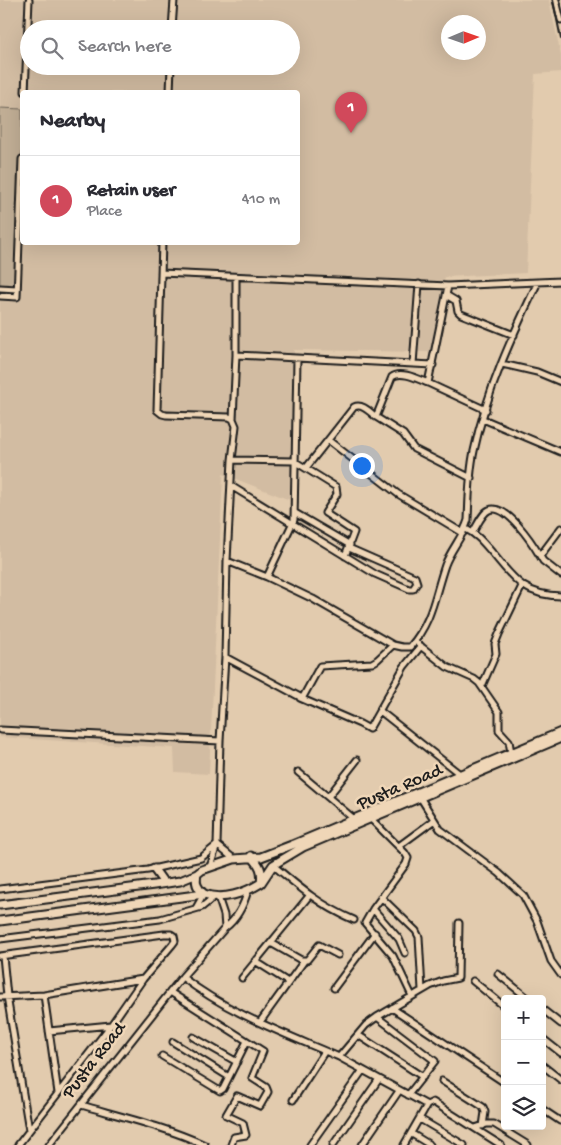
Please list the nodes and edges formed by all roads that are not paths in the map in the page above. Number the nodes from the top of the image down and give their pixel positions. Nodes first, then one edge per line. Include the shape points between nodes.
1 (29, 0) edge
2 (174, 0) edge
3 (556, 0) edge
4 (28, 20) edge
5 (173, 20) edge
6 (561, 20) edge
7 (26, 75) edge
8 (171, 75) edge
9 (25, 90) edge
10 (170, 90) edge
11 (20, 211) edge
12 (162, 245) edge
13 (161, 273) junction
14 (236, 277) junction
15 (561, 281) edge
16 (538, 282) junction
17 (418, 284) junction
18 (448, 286) junction
19 (0, 288) edge
20 (17, 289) junction
21 (446, 295) junction
22 (0, 296) edge
23 (514, 335) junction
24 (236, 355) junction
25 (297, 359) junction
26 (414, 364) junction
27 (502, 364) junction
28 (433, 365) junction
29 (561, 382) edge
30 (428, 383) junction
31 (486, 410) junction
32 (376, 417) junction
33 (233, 419) junction
34 (483, 419) junction
35 (328, 440) junction
36 (561, 452) edge
37 (232, 460) junction
38 (294, 461) junction
39 (306, 468) junction
40 (471, 478) junction
41 (231, 486) junction
42 (295, 513) junction
43 (292, 525) junction
44 (561, 528) edge
45 (464, 531) junction
46 (473, 532) junction
47 (350, 546) junction
48 (345, 556) junction
49 (540, 556) junction
50 (227, 561) junction
51 (561, 575) edge
52 (267, 577) junction
53 (522, 586) junction
54 (561, 596) edge
55 (414, 641) junction
56 (392, 644) junction
57 (421, 646) junction
58 (225, 657) junction
59 (482, 686) junction
60 (300, 697) junction
61 (380, 711) junction
62 (0, 730) edge
63 (559, 737) edge
64 (220, 741) junction
65 (511, 753) junction
66 (357, 760) dead end
67 (298, 772) dead end
68 (461, 775) junction
69 (328, 797) junction
70 (420, 797) junction
71 (368, 816) junction
72 (354, 819) junction
73 (433, 821) junction
74 (217, 844) junction
75 (399, 846) junction
76 (251, 856) junction
77 (234, 860) junction
78 (273, 865) junction
79 (210, 868) junction
80 (154, 869) junction
81 (197, 874) junction
82 (261, 882) junction
83 (164, 883) junction
84 (0, 889) edge
85 (248, 890) junction
86 (204, 894) junction
87 (310, 896) junction
88 (216, 897) junction
89 (382, 897) junction
90 (0, 904) edge
91 (196, 908) junction
92 (373, 909) junction
93 (354, 920) dead end
94 (0, 921) edge
95 (459, 923) dead end
96 (225, 928) junction
97 (375, 933) junction
98 (0, 939) edge
99 (271, 943) junction
100 (405, 953) dead end
101 (338, 955) dead end
102 (1, 956) edge
103 (304, 961) junction
104 (255, 962) junction
105 (498, 974) dead end
106 (561, 975) edge
107 (182, 977) junction
108 (242, 978) dead end
109 (143, 979) junction
110 (474, 981) dead end
111 (288, 982) junction
112 (334, 988) dead end
113 (422, 990) junction
114 (170, 992) junction
115 (44, 995) junction
116 (524, 995) edge
117 (7, 996) junction
118 (412, 996) junction
119 (0, 997) edge
120 (501, 1004) edge
121 (392, 1008) junction
122 (546, 1012) edge
123 (377, 1017) junction
124 (260, 1022) junction
125 (561, 1024) edge
126 (110, 1025) junction
127 (49, 1032) junction
128 (358, 1035) junction
129 (193, 1037) dead end
130 (545, 1040) edge
131 (248, 1041) junction
132 (173, 1042) dead end
133 (326, 1051) junction
134 (561, 1053) edge
135 (162, 1056) dead end
136 (339, 1057) junction
137 (237, 1062) junction
138 (546, 1068) edge
139 (363, 1070) junction
140 (229, 1077) junction
141 (423, 1077) junction
142 (379, 1080) junction
143 (501, 1080) edge
144 (561, 1080) edge
145 (442, 1081) dead end
146 (399, 1091) junction
147 (58, 1093) junction
148 (408, 1095) junction
149 (293, 1100) dead end
150 (81, 1105) junction
151 (427, 1105) junction
152 (546, 1112) edge
153 (420, 1119) junction
154 (560, 1121) dead end
155 (484, 1126) junction
156 (475, 1128) junction
157 (29, 1130) junction
158 (412, 1134) junction
159 (18, 1145) edge
160 (49, 1145) edge
161 (205, 1145) edge
162 (230, 1145) edge
163 (310, 1145) edge
164 (334, 1145) edge
165 (362, 1145) edge
166 (404, 1145) edge
167 (430, 1145) edge
168 (464, 1145) edge
169 (501, 1145) edge
170 (528, 1145) edge

1 - 4 street
2 - 5 street
3 - 6 street
7 - 9 street
8 - 10 street
11 - 20 street
12 - 13 street
13 - 14 street
13 - 33 street via 158,410 162,414
14 - 17 street
14 - 24 street
15 - 16 street
16 - 18 street
16 - 23 street
17 - 18 street
17 - 26 street
18 - 21 street
19 - 20 street
20 - 22 street via 17,297
21 - 23 street via 456,301 461,314
21 - 28 street
23 - 27 street
24 - 25 street
24 - 33 street
25 - 26 street
25 - 38 street
26 - 28 street
27 - 29 street via 537,372
27 - 31 street
28 - 30 street
30 - 31 street
30 - 32 street via 396,374
31 - 34 street
32 - 35 street via 362,406 354,407
32 - 40 street via 403,434 414,449
33 - 37 street via 236,426
34 - 36 street
34 - 40 street via 473,453
35 - 39 street
35 - 45 street via 398,494
37 - 38 street
37 - 41 street
38 - 39 street
38 - 42 street
39 - 47 street via 336,487 337,494 325,513 354,532
40 - 45 street via 468,520
41 - 43 street
41 - 50 street
42 - 43 street
42 - 47 street
43 - 48 street
43 - 52 street
44 - 49 street
45 - 46 street
45 - 55 street via 446,565 429,619
46 - 49 street via 487,511 498,510 526,534
46 - 53 street
47 - 48 street
47 - 48 street via 415,577 417,583 413,589 404,588
49 - 51 street
50 - 52 street
50 - 58 street
52 - 56 street
53 - 54 street via 547,596
53 - 59 street via 499,634 495,644 496,656
55 - 56 street via 406,648
55 - 57 street
56 - 60 street via 372,663 320,666 305,695
57 - 59 street via 442,664
57 - 61 street via 404,667
58 - 60 street
58 - 64 street
59 - 65 street via 499,712 499,730 508,741
60 - 61 street via 369,729
61 - 68 street
62 - 64 street
63 - 65 main road, Pusta Road
63 - 70 main road, Pusta Road
64 - 74 street
65 - 68 main road, Pusta Road
66 - 69 street
67 - 69 street
68 - 71 main road, Pusta Road
69 - 72 street
70 - 71 main road, Pusta Road
70 - 73 street
71 - 72 main road, Pusta Road
71 - 75 street
71 - 78 main road, Pusta Road
72 - 76 main road, Pusta Road via 261,856
73 - 75 street
73 - 106 street via 523,895 551,961
74 - 77 street
74 - 79 street
74 - 80 street via 201,858
75 - 89 street via 408,861
76 - 77 main road, Pusta Road
76 - 82 main road via 263,873
77 - 79 main road, Pusta Road
78 - 82 main road, Pusta Road
78 - 87 street
79 - 81 main road, Pusta Road
80 - 83 main road
80 - 84 street
81 - 83 main road, Pusta Road
81 - 86 main road via 195,883
82 - 85 main road
83 - 90 main road, Pusta Road
85 - 88 main road
85 - 96 street, Pusta Road via 244,905
86 - 88 main road
86 - 91 street
86 - 94 main road
87 - 93 street
87 - 99 street
88 - 91 street
88 - 96 street via 224,915
89 - 92 street
89 - 113 street via 419,936
91 - 98 street via 160,918
92 - 97 street via 365,923
92 - 100 street via 399,939
95 - 113 street via 458,978
96 - 107 street, Pusta Road
97 - 112 street
97 - 118 street via 393,956
99 - 103 street
99 - 104 street
101 - 103 street via 319,945
102 - 109 street via 164,934 174,936 172,946
102 - 117 street
103 - 111 street
104 - 108 street
104 - 111 street
105 - 116 street
107 - 114 street, Pusta Road
107 - 124 street
109 - 115 street
109 - 126 street
110 - 120 street
111 - 124 street
113 - 118 street
114 - 131 street
114 - 150 street, Pusta Road
115 - 117 street
115 - 127 street
117 - 119 street
117 - 157 street
118 - 121 street
121 - 123 street
121 - 143 street
122 - 125 street
123 - 128 street
123 - 141 street via 435,1061
124 - 133 street
126 - 127 street
126 - 147 street
127 - 147 street
128 - 136 street
128 - 141 street
129 - 137 street
130 - 134 street
131 - 137 street
131 - 162 street via 263,1051 252,1078 268,1092 260,1106 237,1096 226,1115 243,1123 246,1135 234,1137
132 - 140 street
133 - 136 street
133 - 149 street
135 - 140 street via 218,1090 223,1089
136 - 139 street
137 - 140 street
138 - 144 street
139 - 142 street
139 - 163 street
141 - 148 street
142 - 146 street
142 - 164 street
145 - 155 street via 483,1107
146 - 148 street
146 - 165 street
147 - 157 street
148 - 151 street
150 - 160 street, Pusta Road
150 - 161 street
151 - 153 street
151 - 156 street via 436,1103
152 - 154 street
153 - 158 street
153 - 168 street
155 - 156 street
155 - 170 street via 494,1124
156 - 169 street
157 - 159 street
158 - 166 street
158 - 167 street

